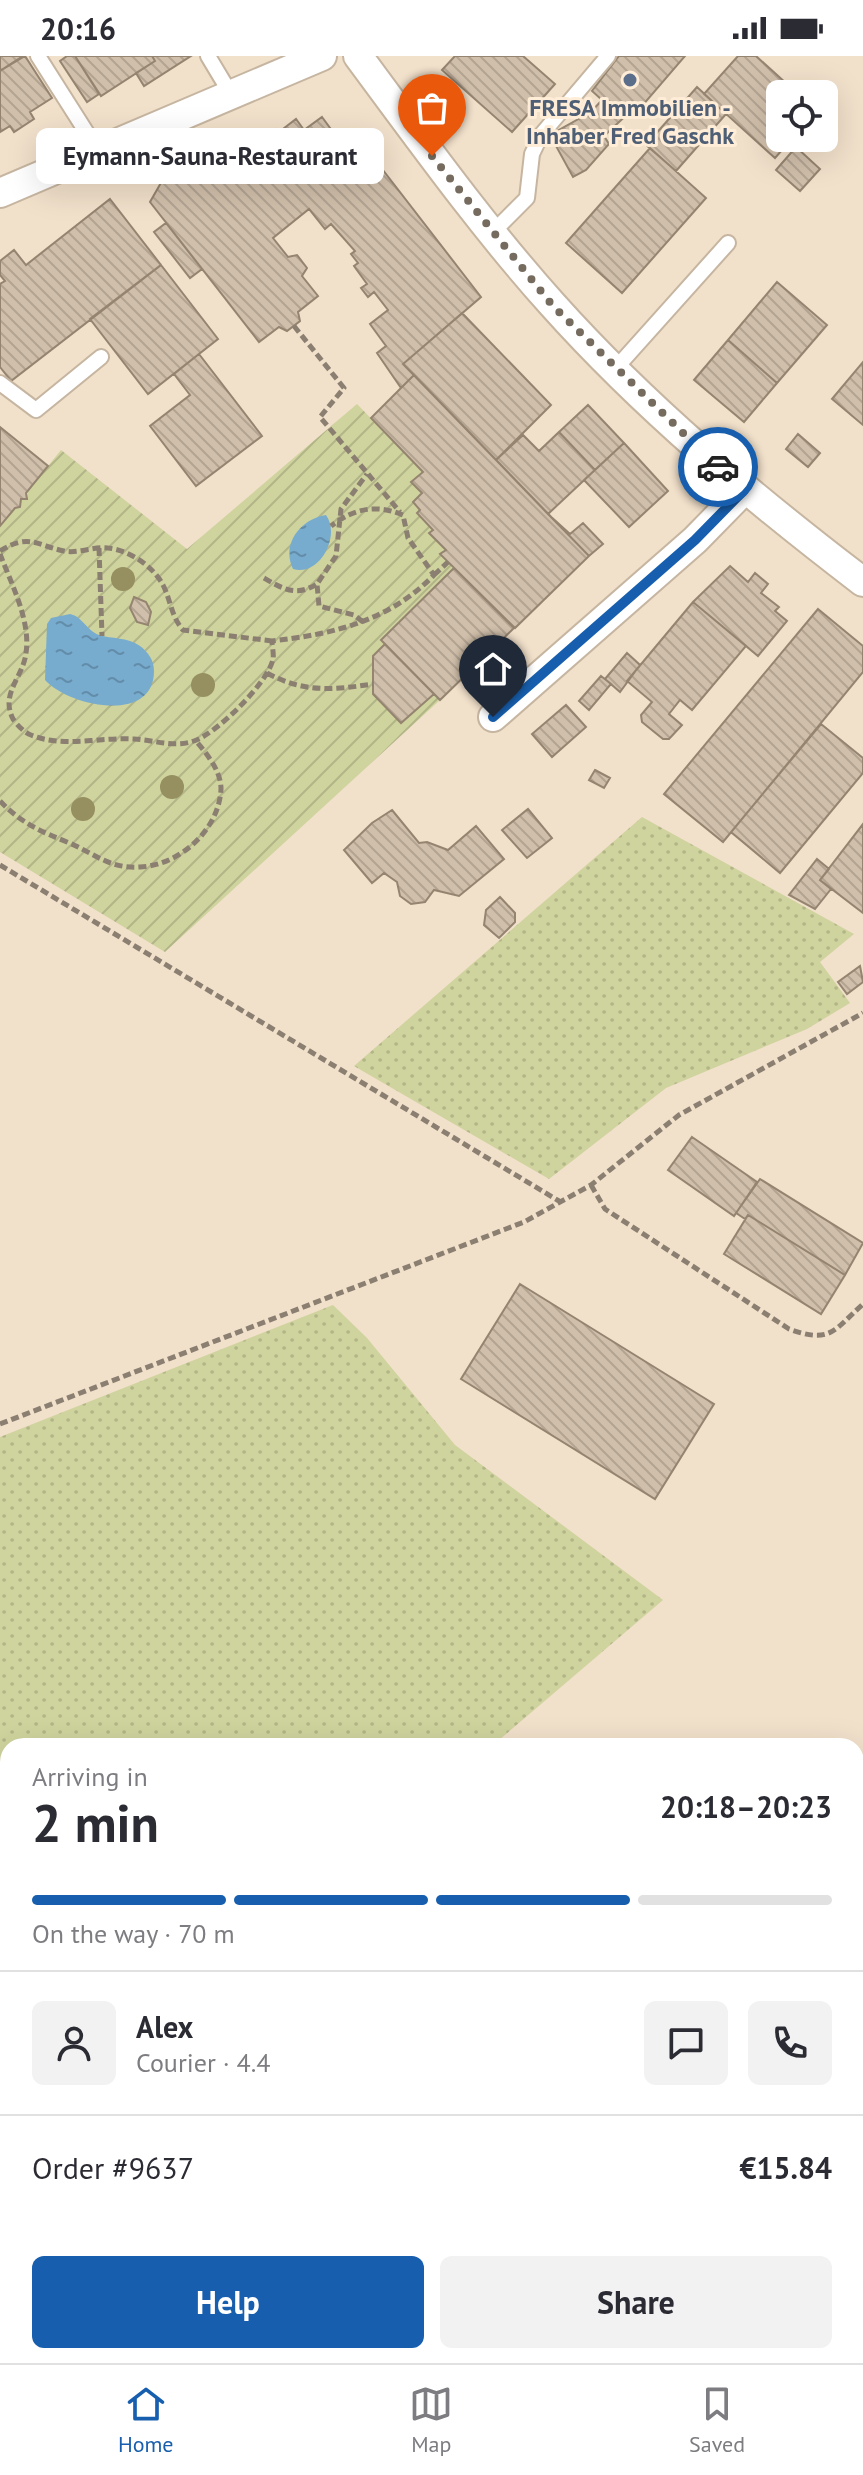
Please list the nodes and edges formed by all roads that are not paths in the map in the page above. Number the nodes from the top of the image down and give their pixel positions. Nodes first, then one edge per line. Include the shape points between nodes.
1 (38, 56) edge
2 (208, 56) edge
3 (322, 56) edge
4 (358, 56) edge
5 (608, 56) edge
6 (232, 96) junction
7 (99, 152) junction
8 (0, 193) edge
9 (492, 233) junction
10 (728, 243) dead end
11 (101, 357) dead end
12 (616, 368) junction
13 (0, 383) edge
14 (744, 490) junction
15 (863, 582) edge
16 (493, 717) dead end

1 - 7 lane
2 - 6 lane
3 - 6 street
4 - 9 street
5 - 9 lane via 541,135 532,154 527,198
6 - 7 street
7 - 8 street
9 - 12 street via 553,306
10 - 12 lane
11 - 13 lane via 36,410
12 - 14 street
14 - 15 street
14 - 16 street via 695,540

